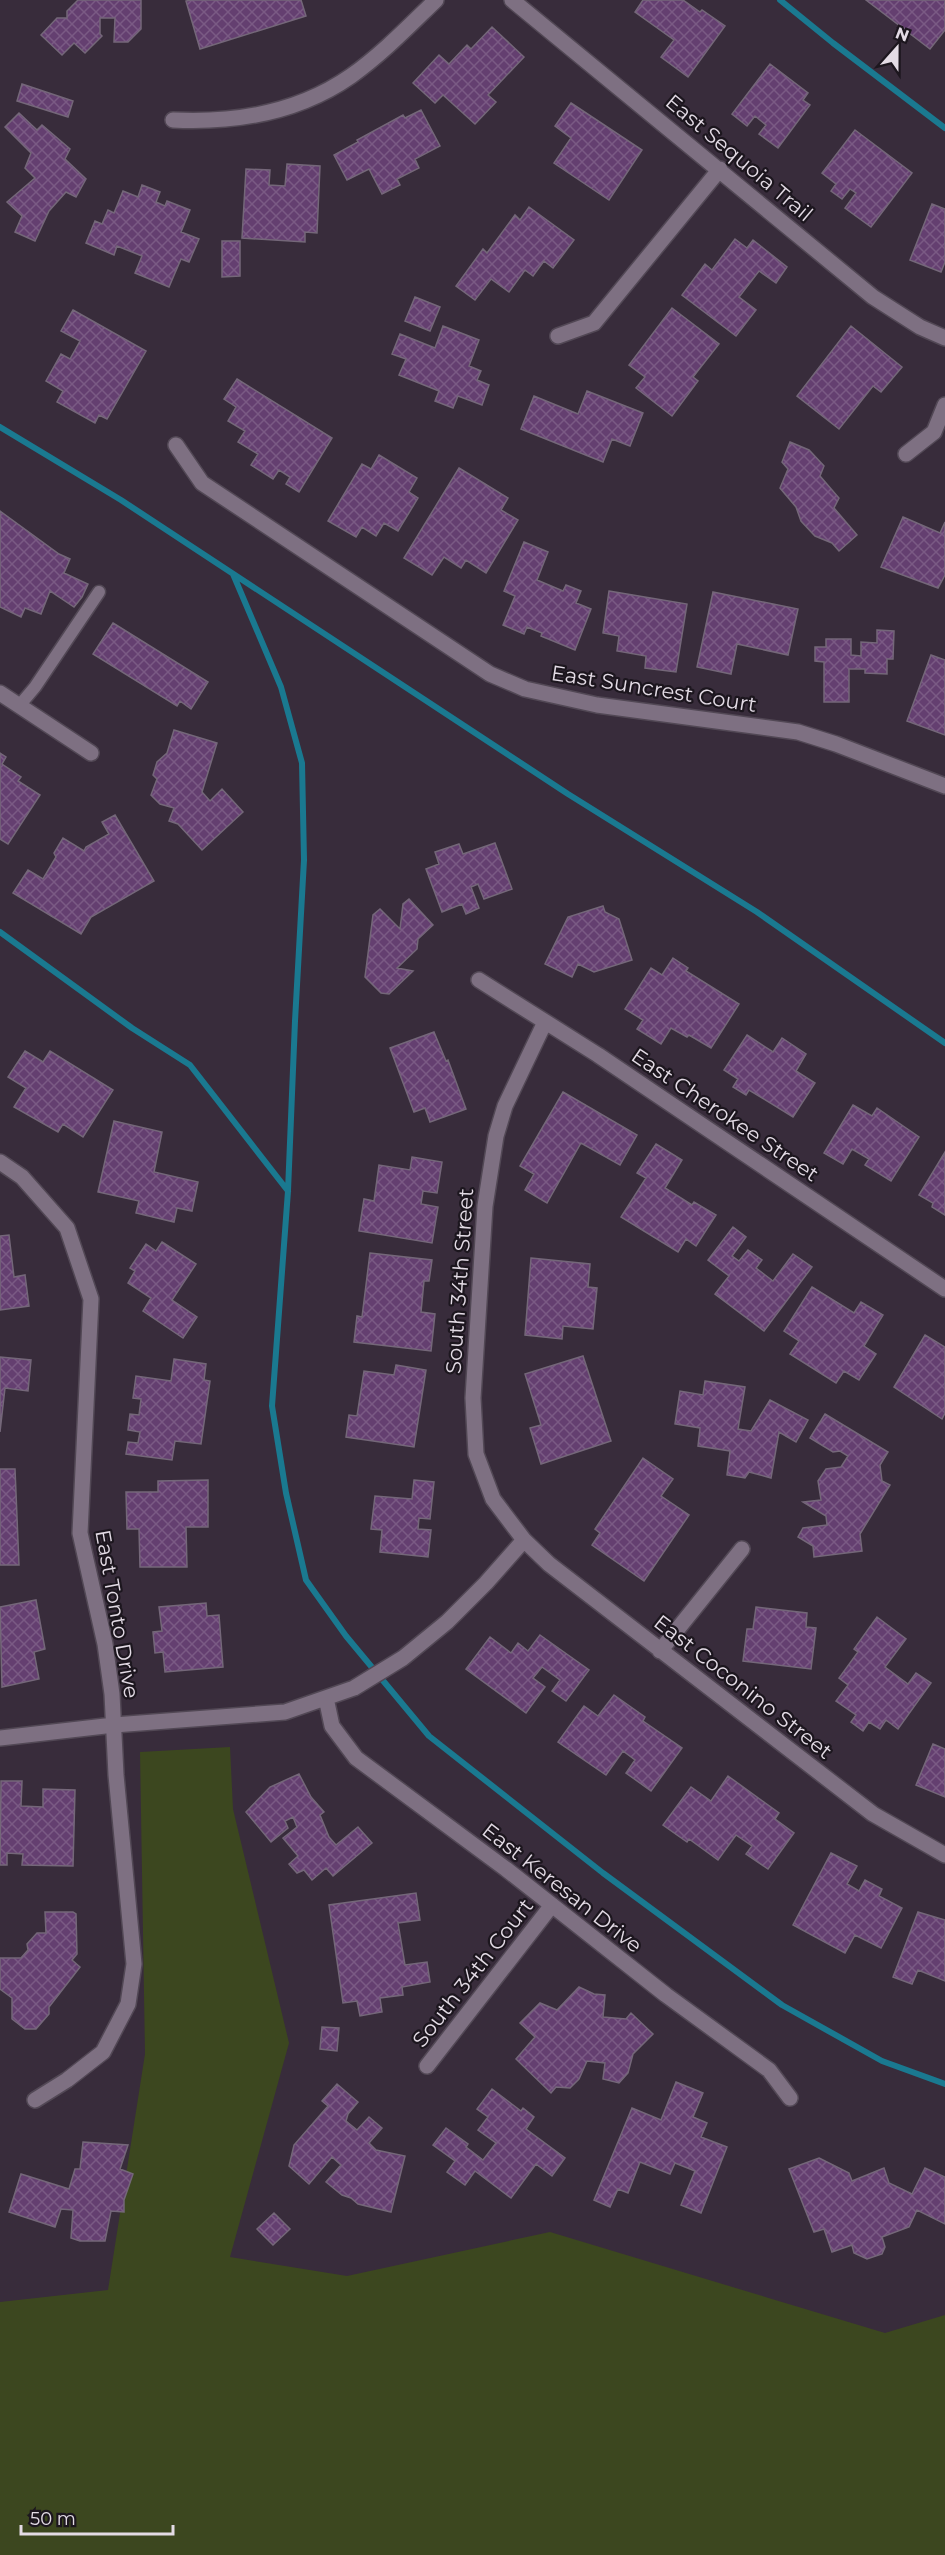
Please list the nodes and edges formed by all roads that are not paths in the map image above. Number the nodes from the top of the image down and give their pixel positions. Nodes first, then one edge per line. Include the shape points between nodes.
1 (436, 0) edge
2 (512, 0) edge
3 (173, 120) dead end
4 (720, 169) junction
5 (558, 336) dead end
6 (945, 338) edge
7 (945, 405) edge
8 (176, 445) dead end
9 (906, 454) dead end
10 (99, 592) dead end
11 (0, 693) edge
12 (19, 706) junction
13 (91, 753) dead end
14 (945, 786) edge
15 (479, 980) dead end
16 (545, 1022) junction
17 (0, 1162) edge
18 (945, 1289) edge
19 (524, 1540) junction
20 (742, 1549) dead end
21 (660, 1651) junction
22 (326, 1698) junction
23 (114, 1725) junction
24 (0, 1738) edge
25 (945, 1855) edge
26 (552, 1905) junction
27 (427, 2066) dead end
28 (790, 2098) dead end
29 (35, 2100) dead end

1 - 3 street via 369,62 305,100 252,117 206,122
2 - 4 street, East Sequoia Trail
4 - 5 street via 594,323
4 - 6 street, East Sequoia Trail via 873,297
7 - 9 street via 934,432
8 - 14 street, East Suncrest Court via 202,483 490,674 525,689 597,705 798,732
10 - 12 lane
11 - 12 street
12 - 13 street
15 - 16 street, East Cherokee Street
16 - 18 street, East Cherokee Street
16 - 19 street, South 34th Street via 505,1106 496,1136 485,1206 472,1398 476,1454 494,1499
17 - 23 street, East Tonto Drive via 22,1177 67,1228 91,1299 80,1533 105,1644
19 - 21 street, East Coconino Street
19 - 22 street via 447,1622 403,1658 354,1688
20 - 21 street
21 - 25 street, East Coconino Street via 873,1814
22 - 23 street via 285,1712
22 - 26 street, East Keresan Drive via 332,1726 356,1758
23 - 24 street
23 - 29 street, East Tonto Drive via 134,1964 128,2004 103,2052
26 - 27 street, South 34th Court
26 - 28 street, East Keresan Drive via 769,2070

